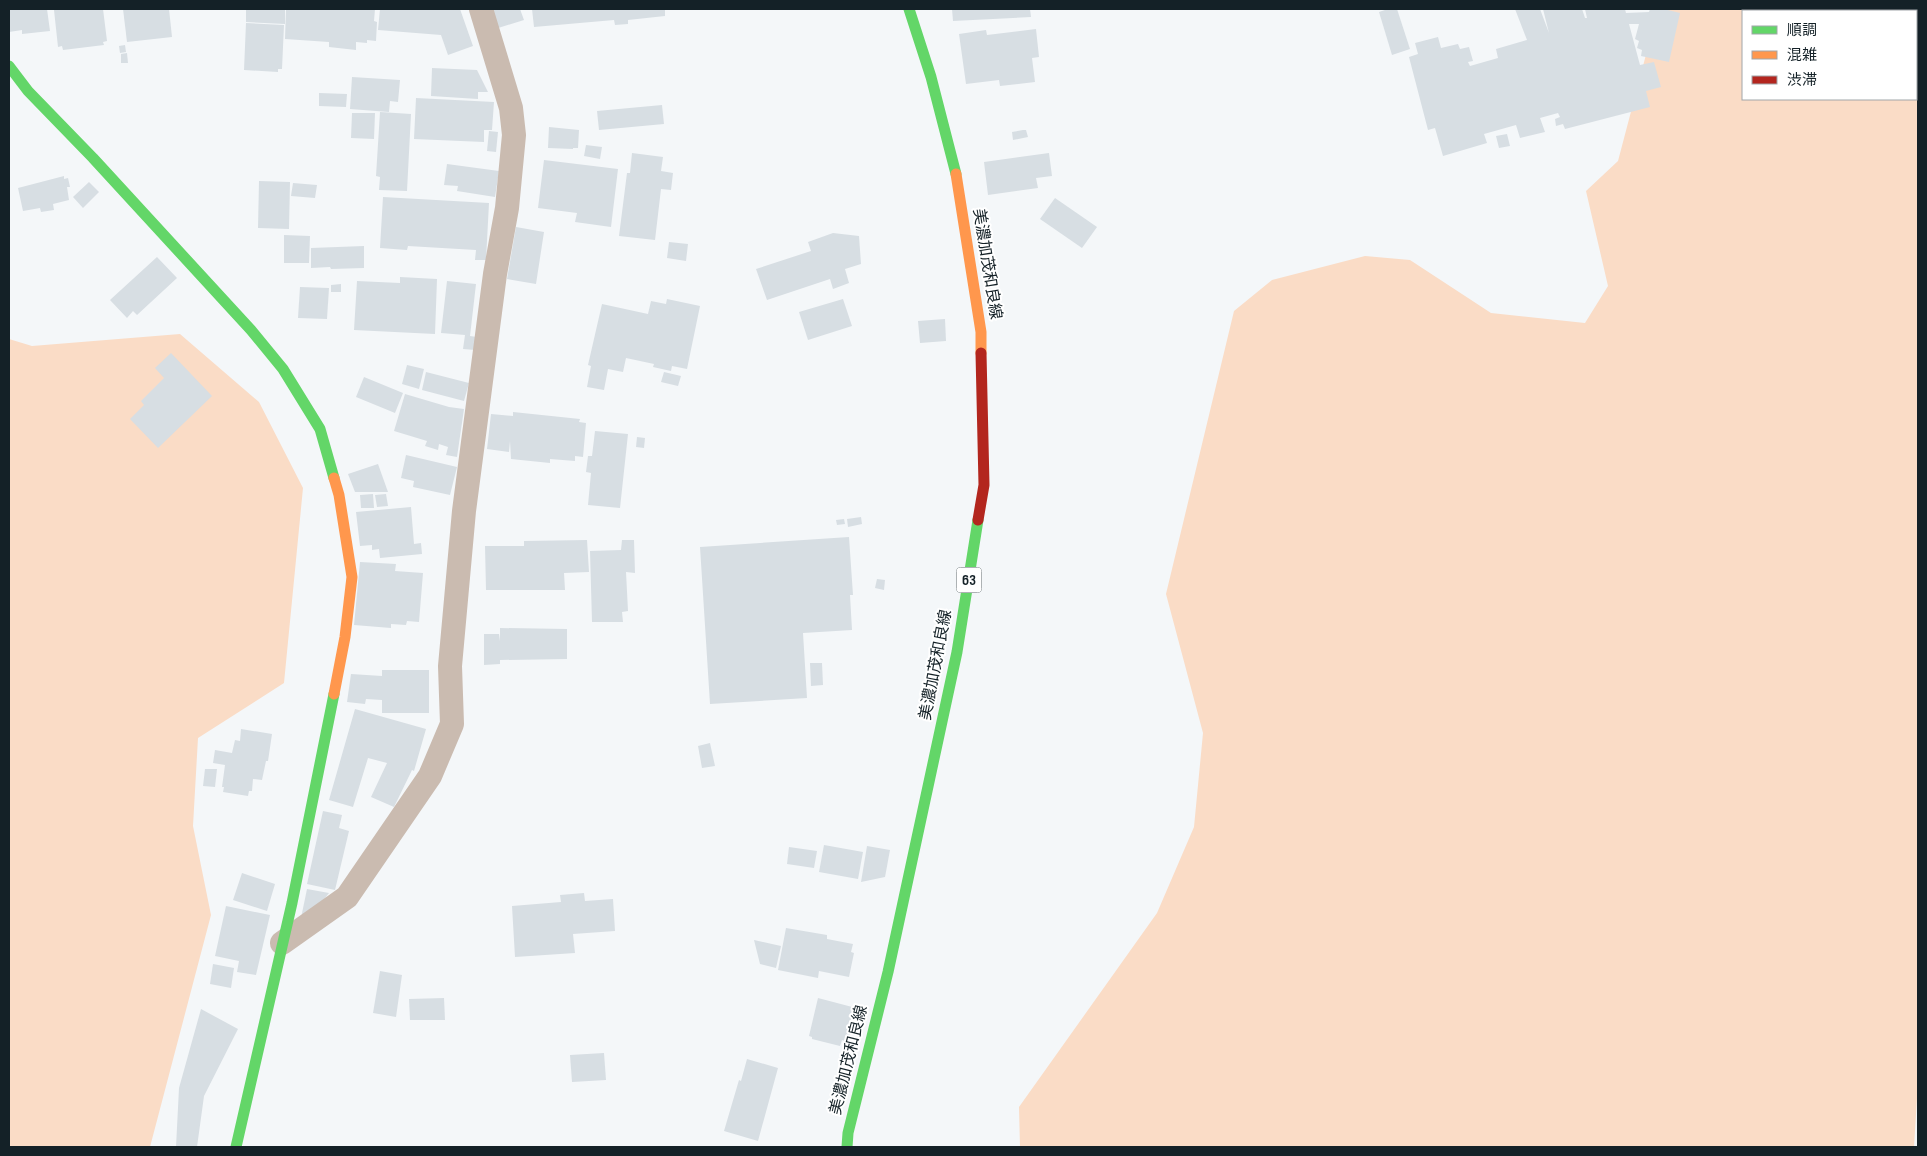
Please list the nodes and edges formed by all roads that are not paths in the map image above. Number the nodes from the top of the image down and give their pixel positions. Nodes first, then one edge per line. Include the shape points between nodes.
1 (481, 9) edge
2 (909, 9) edge
3 (9, 66) edge
4 (282, 943) junction
5 (236, 1147) edge
6 (847, 1147) edge

1 - 4 street via 511,108 514,135 507,208 494,274 464,511 450,666 452,724 430,776 347,897
2 - 6 street, 美濃加茂和良線 / 63 via 931,77 958,184 981,332 984,485 957,652
3 - 4 street via 28,91 251,330 283,369 320,428 339,495 352,577 345,638
4 - 5 street

